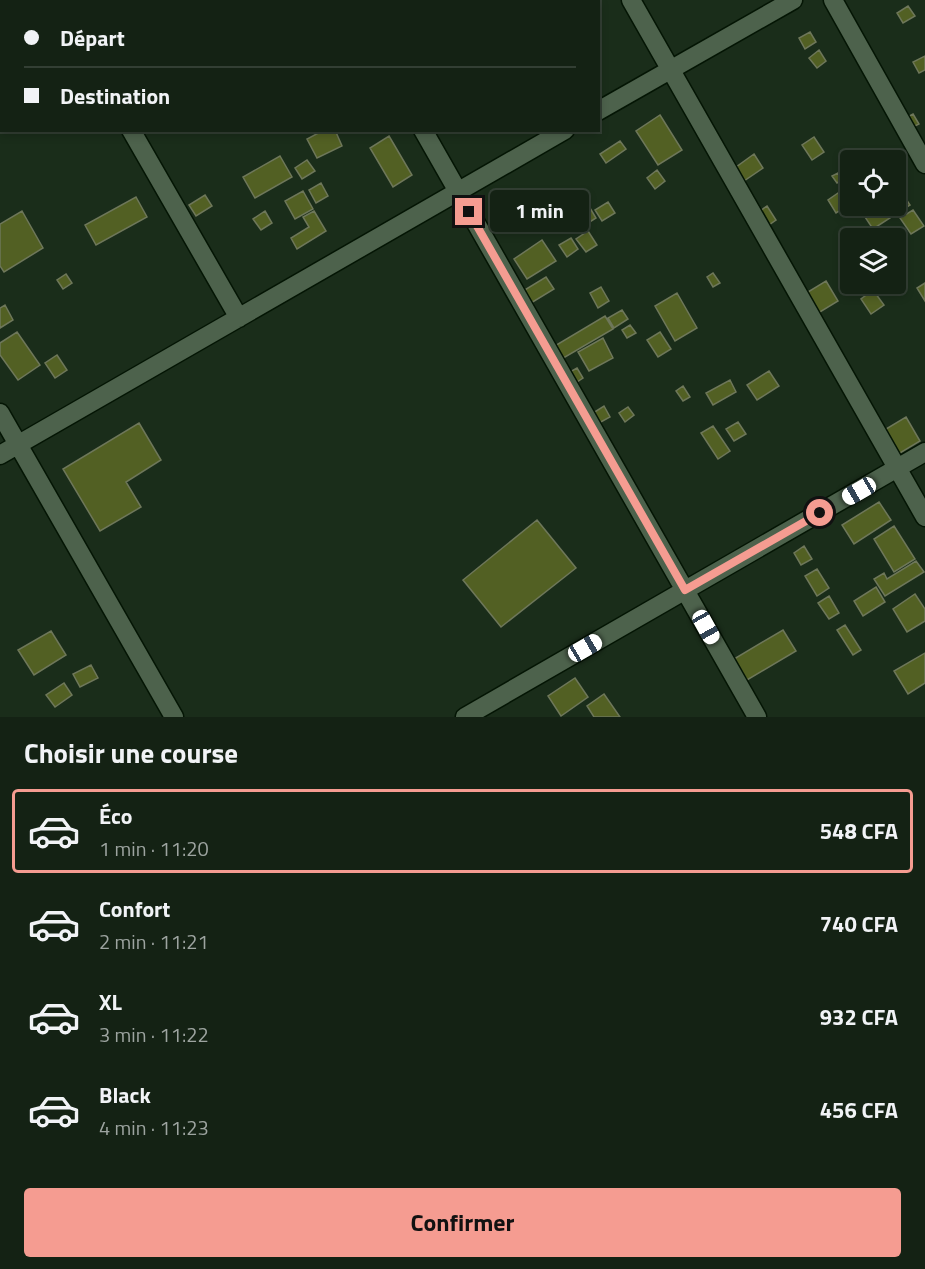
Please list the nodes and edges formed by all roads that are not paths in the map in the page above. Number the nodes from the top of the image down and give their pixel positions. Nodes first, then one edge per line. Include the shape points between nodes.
1 (631, 0) edge
2 (793, 0) edge
3 (834, 0) edge
4 (670, 70) junction
5 (600, 110) edge
6 (132, 132) edge
7 (424, 132) edge
8 (562, 132) edge
9 (923, 155) edge
10 (458, 192) junction
11 (239, 318) junction
12 (0, 413) edge
13 (18, 445) junction
14 (925, 453) edge
15 (0, 455) edge
16 (897, 468) junction
17 (925, 517) edge
18 (685, 590) junction
19 (174, 717) edge
20 (465, 717) edge
21 (757, 717) edge

1 - 4 street
2 - 4 street
3 - 9 street
4 - 5 street
4 - 16 street
6 - 11 street
7 - 10 street
8 - 10 street
10 - 11 street
10 - 18 street
11 - 13 street
12 - 13 street
13 - 15 street
13 - 19 street
14 - 16 street
16 - 17 street
16 - 18 street
18 - 20 street
18 - 21 street

